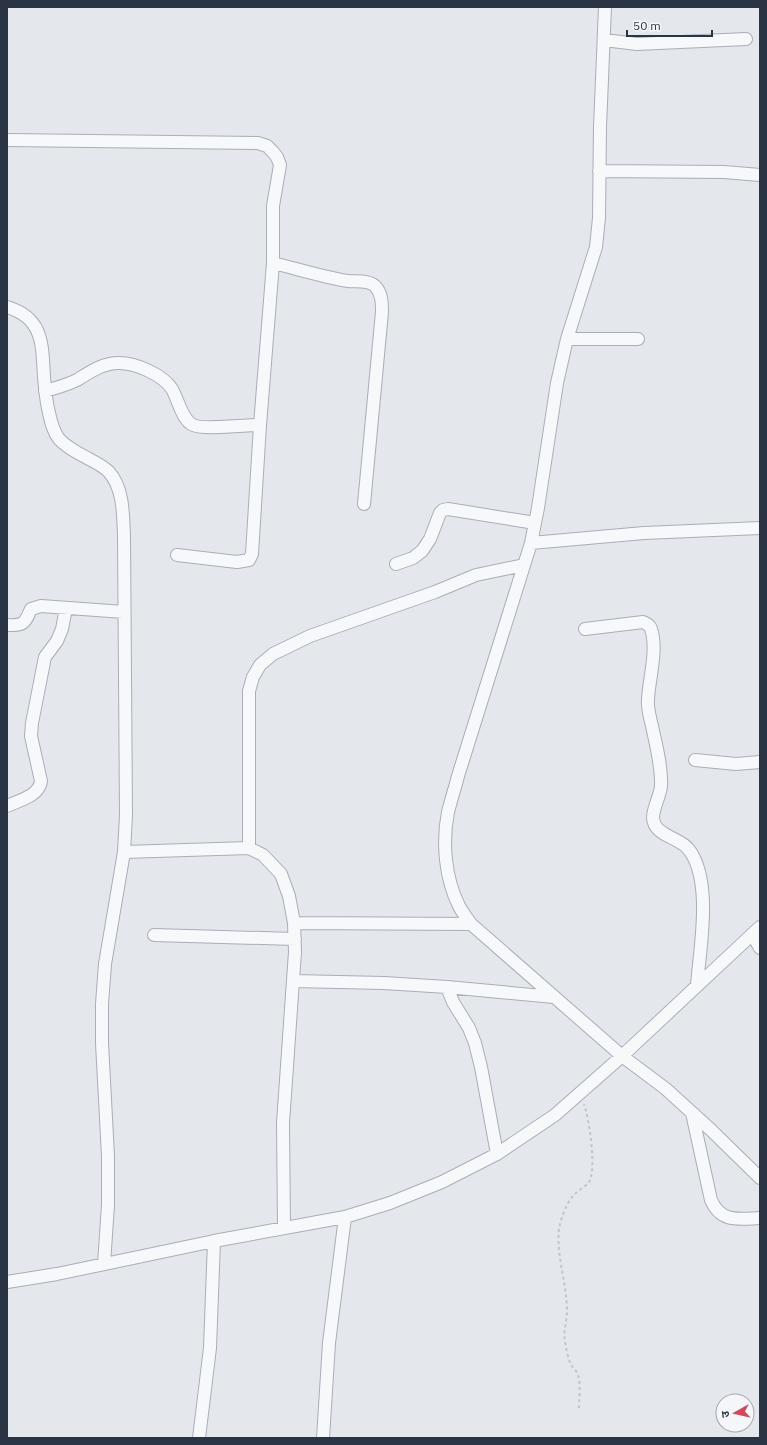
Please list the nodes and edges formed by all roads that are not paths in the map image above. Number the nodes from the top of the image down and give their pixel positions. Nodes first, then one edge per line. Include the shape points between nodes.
1 (605, 7) edge
2 (746, 38) dead end
3 (604, 40) junction
4 (7, 140) edge
5 (599, 171) junction
6 (760, 175) edge
7 (273, 263) junction
8 (7, 307) edge
9 (567, 339) junction
10 (638, 339) dead end
11 (46, 391) junction
12 (260, 425) junction
13 (364, 504) dead end
14 (535, 523) junction
15 (760, 528) edge
16 (531, 543) junction
17 (177, 555) dead end
18 (396, 564) dead end
19 (524, 565) junction
20 (66, 608) junction
21 (124, 612) junction
22 (7, 625) edge
23 (585, 629) dead end
24 (695, 760) dead end
25 (760, 762) edge
26 (7, 806) edge
27 (249, 848) junction
28 (124, 852) junction
29 (294, 923) junction
30 (471, 924) junction
31 (756, 930) edge
32 (154, 935) dead end
33 (295, 939) junction
34 (760, 948) edge
35 (293, 981) junction
36 (697, 985) junction
37 (447, 987) junction
38 (554, 997) junction
39 (622, 1056) junction
40 (692, 1112) junction
41 (497, 1154) junction
42 (760, 1178) edge
43 (345, 1217) junction
44 (760, 1218) edge
45 (284, 1228) junction
46 (214, 1241) junction
47 (104, 1264) junction
48 (7, 1282) edge
49 (199, 1438) edge
50 (323, 1438) edge

1 - 3 street
2 - 3 street via 637,44
3 - 5 street
4 - 7 street via 234,142 266,146 277,157 280,165 274,206
5 - 6 street via 724,172
5 - 9 street via 596,247
7 - 12 street
7 - 13 street via 336,279 366,282 374,285 379,291 382,312
8 - 11 street via 30,318 40,333
9 - 10 street
9 - 14 street via 557,383
11 - 12 street via 76,380 101,366 118,363 138,366 155,374 171,388 186,420 193,426
11 - 21 street via 52,426 59,438 69,449 109,472 118,488 124,536
12 - 17 street via 252,554 249,560 237,562
14 - 16 street
14 - 18 street via 443,510 422,551 413,558
15 - 16 street via 644,533
16 - 19 street
19 - 27 street via 476,575 310,636 272,654 260,665 249,691
19 - 30 street via 448,812 445,837 450,882 459,906
20 - 21 street
20 - 22 street via 36,607 31,609 23,623
20 - 26 street via 57,641 45,656 32,723 31,736 40,786 33,794
21 - 28 street
23 - 36 street via 643,622 651,629 653,658 648,709 661,775 661,786 653,818 655,826 661,832 683,844 693,855 702,883 703,906
24 - 25 street via 736,764
27 - 28 street
27 - 29 street via 263,855 281,874 289,896
28 - 47 street via 108,944 102,1004 108,1156
29 - 30 street
29 - 33 street
30 - 38 street
31 - 34 street
31 - 36 street
32 - 33 street
33 - 35 street
35 - 37 street
35 - 45 street via 283,1123
36 - 39 street
37 - 38 street
37 - 41 street via 475,1043
38 - 39 street
39 - 40 street
39 - 41 street via 555,1116
40 - 42 street
40 - 44 street via 711,1200 715,1208 728,1218
41 - 43 street via 442,1182 390,1203
43 - 45 street
43 - 50 street via 329,1343
45 - 46 street
46 - 47 street
46 - 49 street via 210,1348
47 - 48 street

